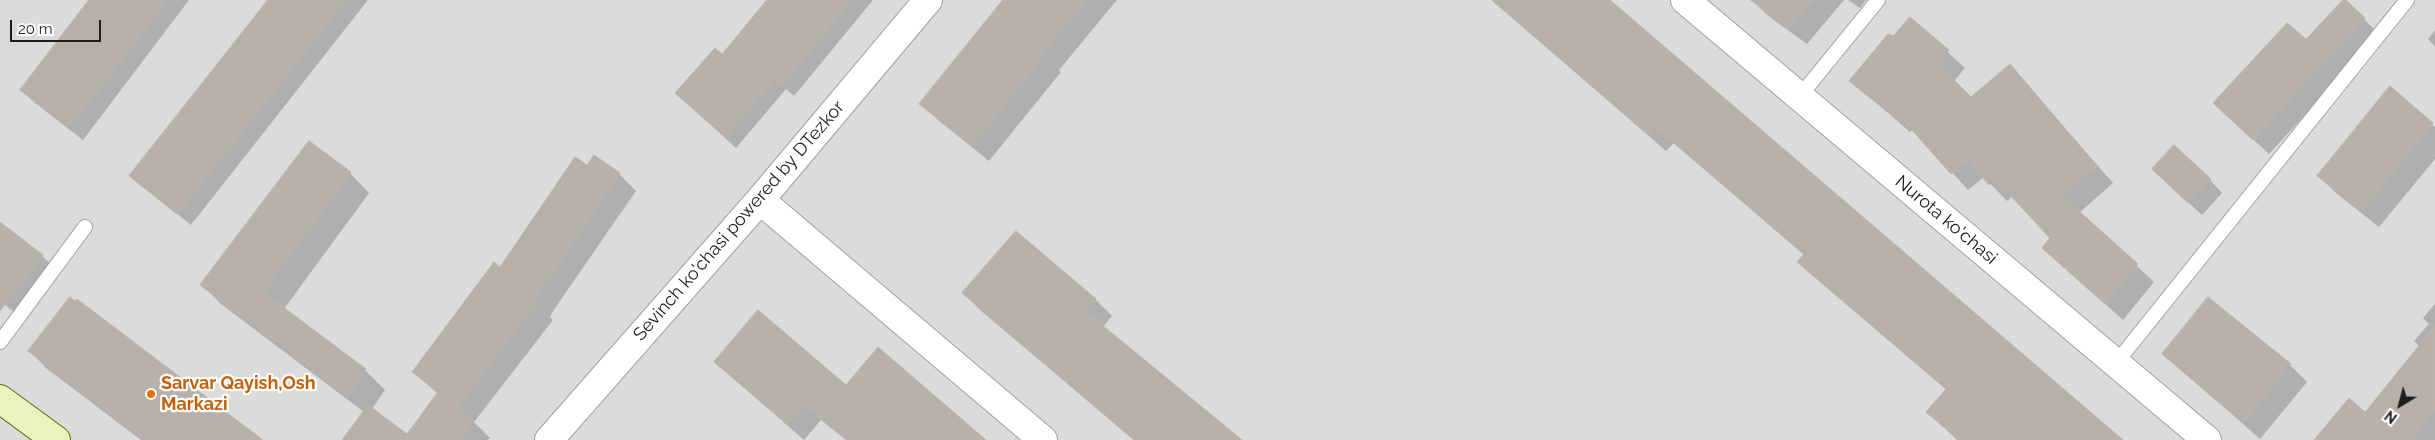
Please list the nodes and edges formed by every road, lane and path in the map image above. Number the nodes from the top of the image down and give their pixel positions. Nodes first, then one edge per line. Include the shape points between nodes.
1 (928, 0) edge
2 (1685, 0) edge
3 (1878, 0) edge
4 (2407, 0) edge
5 (1800, 96) junction
6 (760, 200) junction
7 (85, 227) dead end
8 (0, 342) edge
9 (2116, 363) junction
10 (0, 399) edge
11 (56, 440) edge
12 (549, 440) edge
13 (1043, 440) edge
14 (2207, 440) edge

1 - 6 street, Sevinch ko'chasi powered by DTezkor
2 - 5 street, Nurota ko'chasi
3 - 5 lane
4 - 9 lane
5 - 9 street, Nurota ko'chasi
6 - 12 street, Sevinch ko'chasi powered by DTezkor
6 - 13 street
7 - 8 lane
9 - 14 street, Nurota ko'chasi
10 - 11 street

